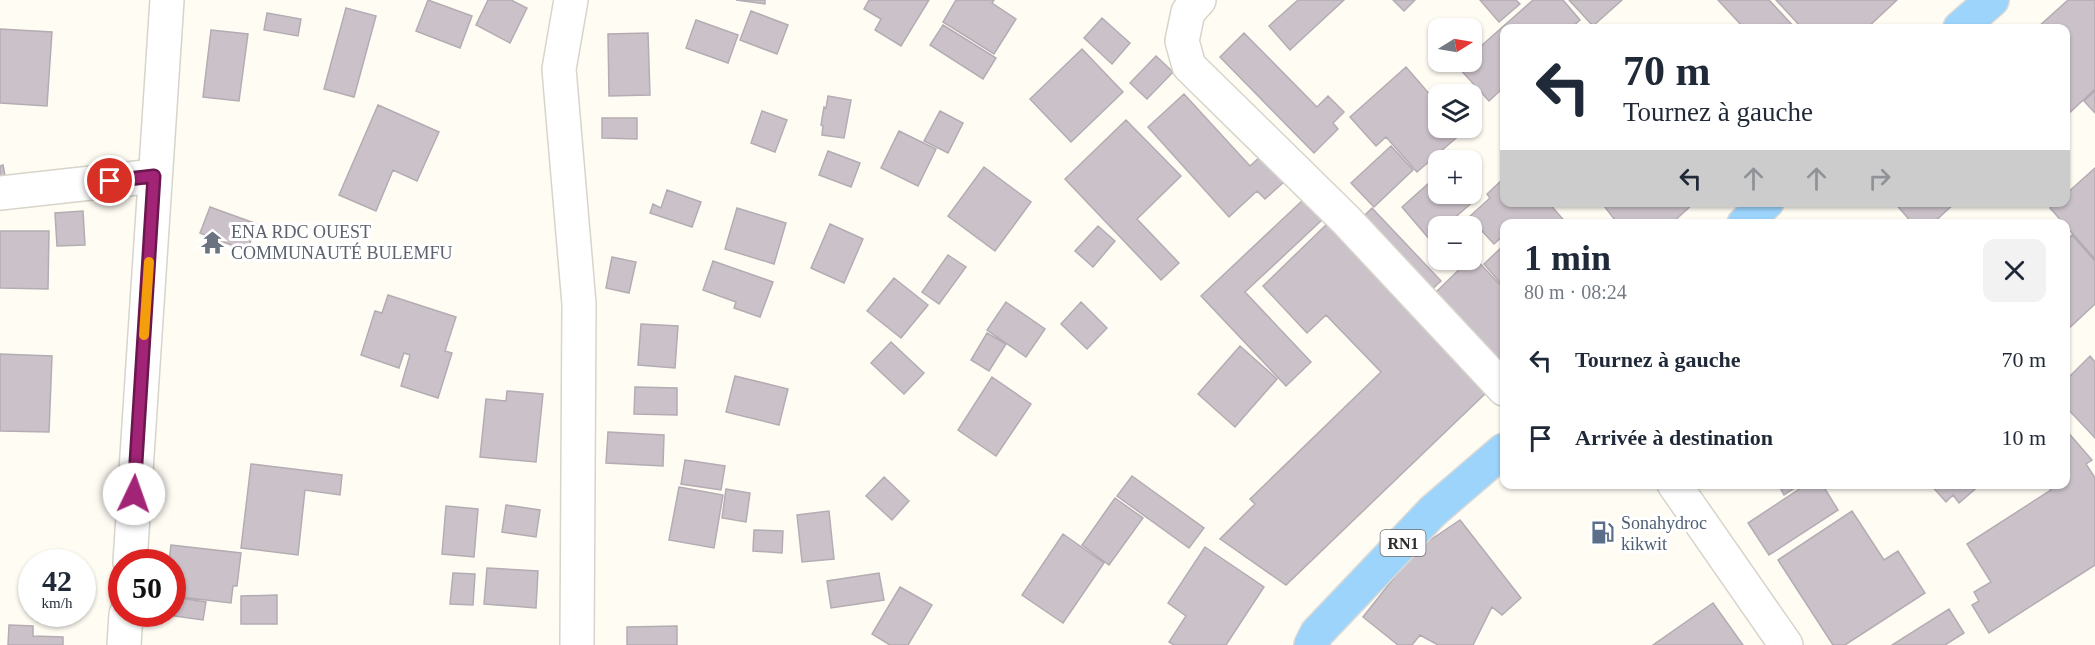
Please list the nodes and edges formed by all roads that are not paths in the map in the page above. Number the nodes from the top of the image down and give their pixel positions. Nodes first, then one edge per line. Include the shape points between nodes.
1 (167, 0) edge
2 (571, 0) edge
3 (1199, 0) edge
4 (1992, 0) edge
5 (1965, 24) edge
6 (154, 176) junction
7 (0, 193) edge
8 (1762, 207) edge
9 (1749, 219) edge
10 (1500, 385) edge
11 (1500, 453) edge
12 (1677, 489) edge
13 (131, 549) edge
14 (125, 627) edge
15 (124, 645) edge
16 (577, 645) edge
17 (1311, 645) edge
18 (1786, 645) edge

1 - 6 street
2 - 16 street via 559,69 579,304
3 - 10 street via 1188,12 1182,41 1189,66 1346,220
4 - 5 highway
6 - 7 street
6 - 13 street
8 - 9 highway
11 - 17 highway, RN1 via 1433,511 1317,633
12 - 18 street
14 - 15 street

